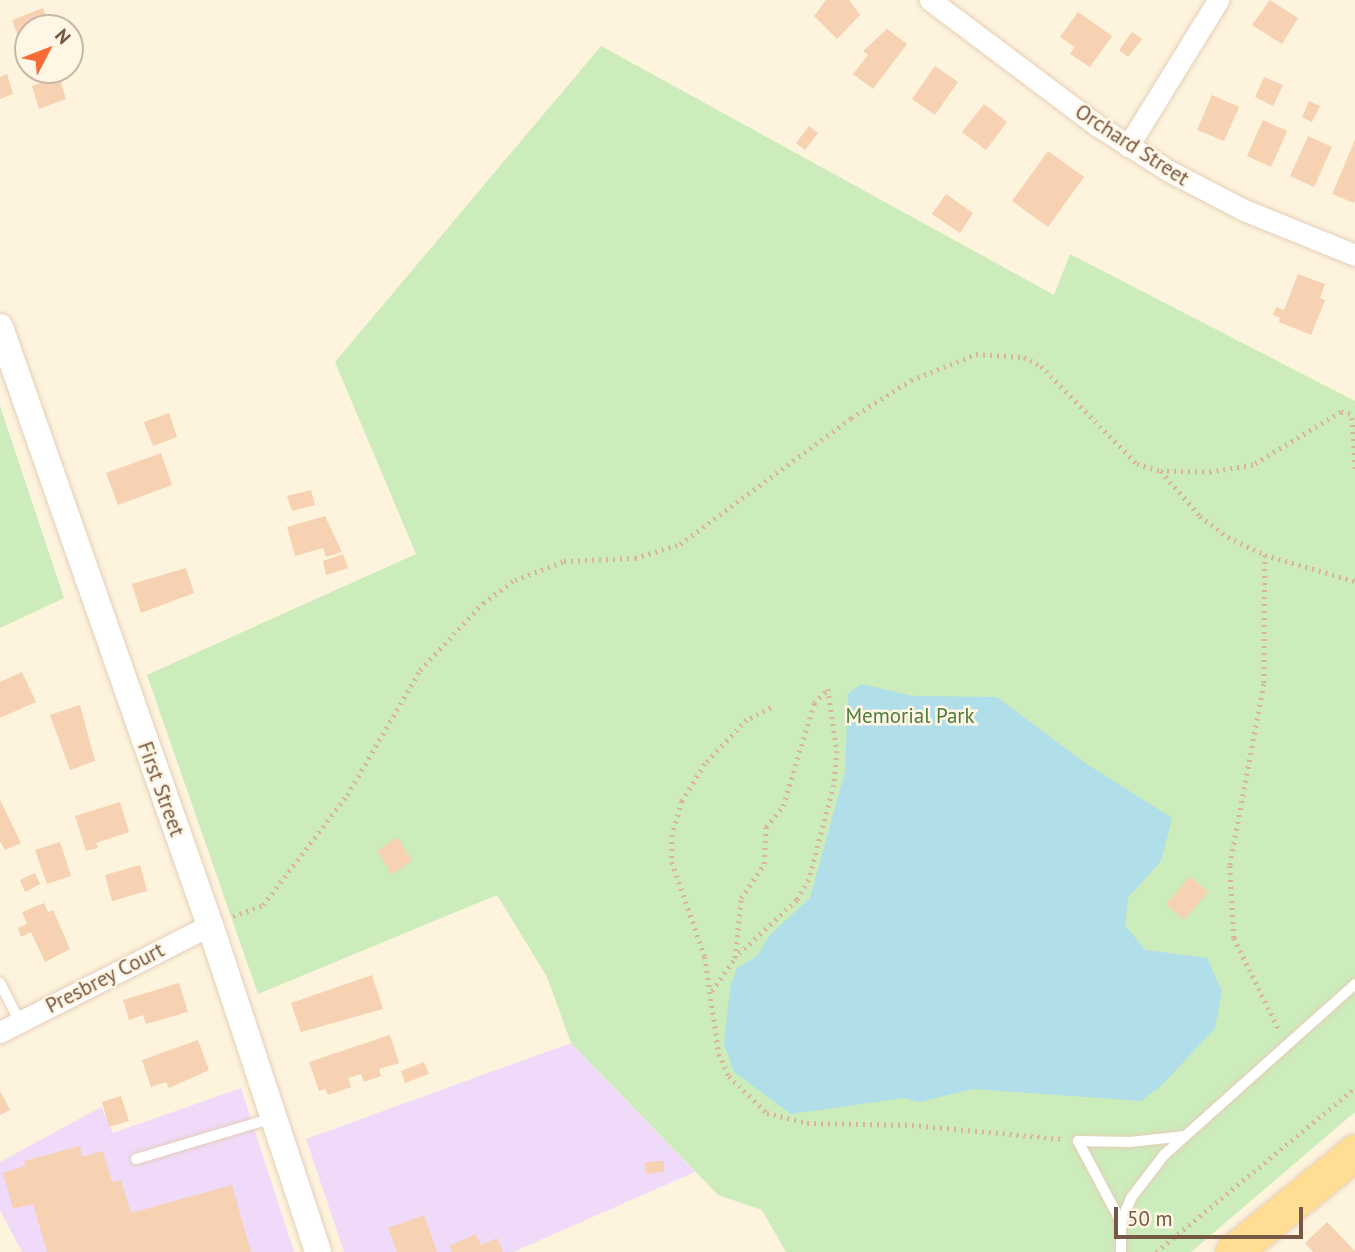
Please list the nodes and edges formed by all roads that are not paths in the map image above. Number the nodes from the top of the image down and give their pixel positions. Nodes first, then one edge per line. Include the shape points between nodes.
1 (930, 0) edge
2 (1218, 0) edge
3 (1128, 146) junction
4 (1355, 256) edge
5 (0, 327) edge
6 (210, 925) junction
7 (0, 983) edge
8 (1355, 984) edge
9 (20, 1022) junction
10 (0, 1032) edge
11 (273, 1118) junction
12 (1185, 1136) junction
13 (1355, 1152) edge
14 (136, 1159) dead end
15 (1121, 1222) junction
16 (318, 1252) edge
17 (1121, 1252) edge
18 (1233, 1252) edge

1 - 3 street, Orchard Street
2 - 3 street
3 - 4 street, Orchard Street via 1200,189
5 - 6 street, First Street
6 - 9 street, Presbrey Court
6 - 11 street, First Street
7 - 9 lane
8 - 12 lane
9 - 10 street, Presbrey Court
11 - 14 lane
11 - 16 street, First Street
12 - 15 lane via 1147,1176
12 - 15 lane via 1078,1141
13 - 18 main road
15 - 17 lane

